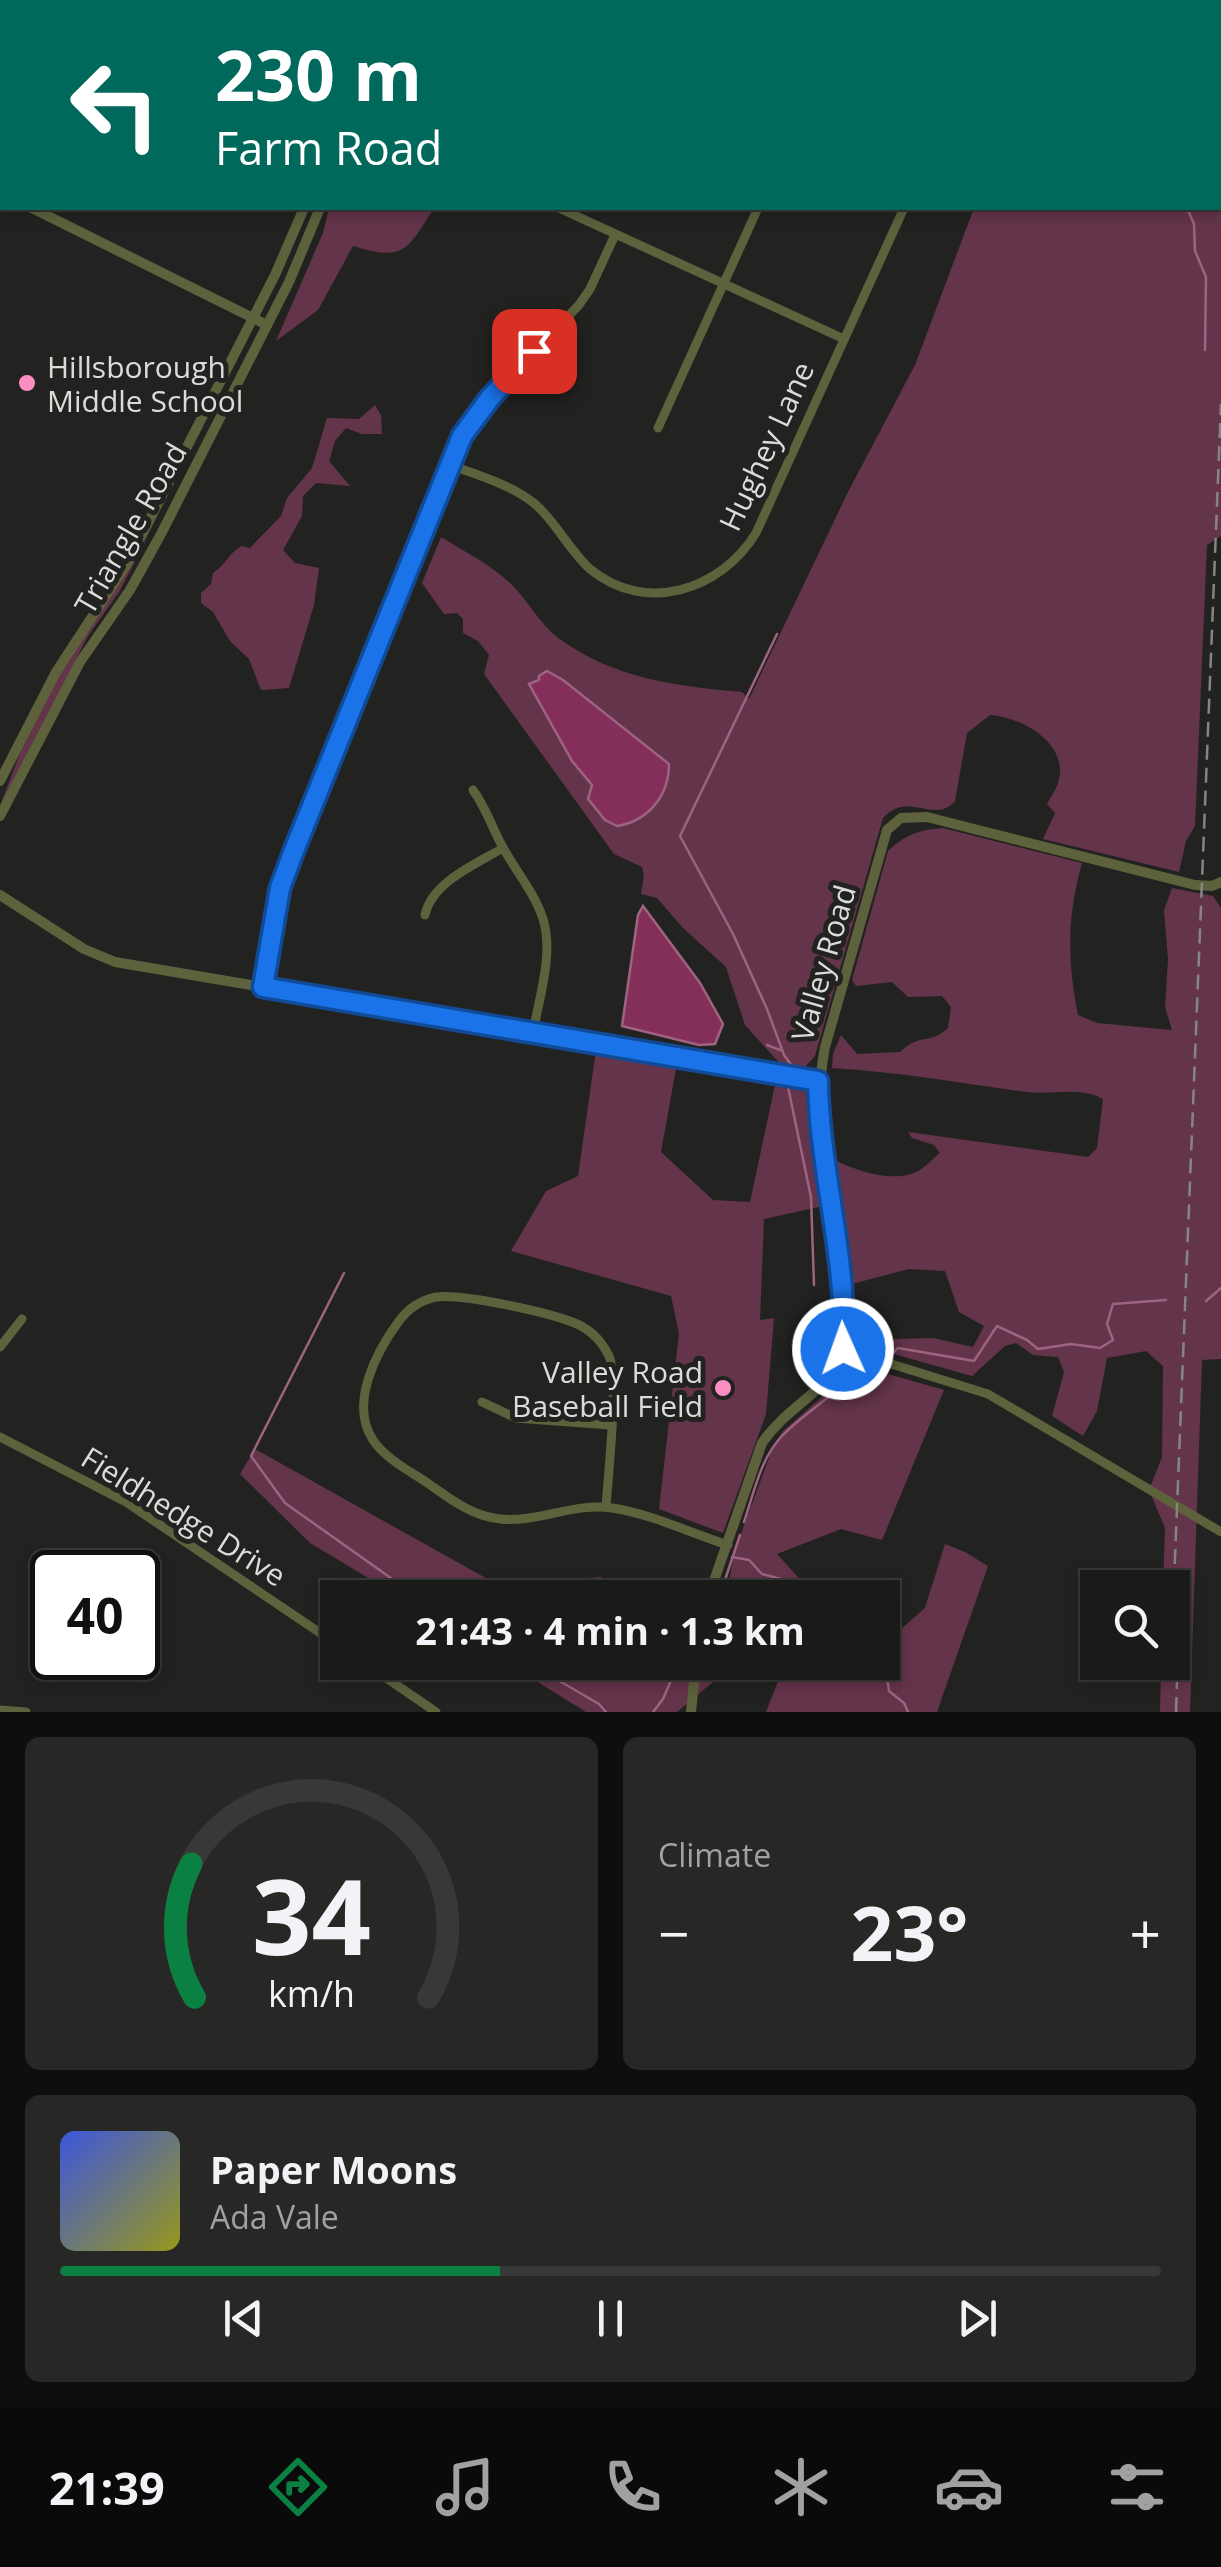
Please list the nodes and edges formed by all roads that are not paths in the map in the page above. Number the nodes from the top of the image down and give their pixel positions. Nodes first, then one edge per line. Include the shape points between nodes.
1 (36, 210) edge
2 (303, 210) edge
3 (319, 210) edge
4 (563, 210) edge
5 (757, 210) edge
6 (903, 210) edge
7 (615, 235) junction
8 (723, 284) junction
9 (253, 318) junction
10 (267, 325) junction
11 (844, 339) junction
12 (658, 428) dead end
13 (450, 465) junction
14 (0, 781) edge
15 (473, 790) dead end
16 (0, 816) edge
17 (502, 848) junction
18 (1221, 882) edge
19 (0, 895) edge
20 (424, 915) dead end
21 (263, 987) junction
22 (533, 1033) junction
23 (818, 1081) junction
24 (22, 1319) dead end
25 (0, 1347) edge
26 (843, 1349) junction
27 (482, 1402) dead end
28 (610, 1425) junction
29 (0, 1437) edge
30 (606, 1506) junction
31 (1221, 1532) edge
32 (728, 1546) junction
33 (715, 1580) edge
34 (320, 1633) edge
35 (389, 1680) edge
36 (694, 1680) edge
37 (0, 1710) edge
38 (26, 1712) edge
39 (436, 1712) edge
40 (691, 1712) edge

1 - 9 street
2 - 9 street, Triangle Road
3 - 10 street, Triangle Road
4 - 7 street
5 - 8 street
6 - 11 street, Hughey Lane
7 - 8 street
7 - 13 street via 590,290 470,422
8 - 11 street
8 - 12 street
9 - 10 street
9 - 14 street, Triangle Road via 128,562 72,645
10 - 16 street, Triangle Road via 138,576 80,662
11 - 13 street, Hughey Lane via 745,551 696,587 639,592 604,579 534,504
13 - 21 street via 286,870
15 - 17 street
17 - 20 street via 435,893
17 - 22 street via 545,927
18 - 23 street, Valley Road via 1195,885 927,817 901,818 883,840
19 - 21 street via 115,962
21 - 22 street
22 - 23 street
23 - 26 street, Valley Road
24 - 25 street
26 - 31 street via 998,1399
26 - 32 street via 824,1383 762,1444
27 - 28 street via 516,1418
28 - 30 street
28 - 30 street via 612,1368 590,1332 456,1297 430,1298 403,1316 363,1394 373,1441 466,1508 512,1520
29 - 34 street, Fieldhedge Drive via 126,1502
30 - 32 street
32 - 33 street
35 - 39 street
36 - 40 street
37 - 38 street

